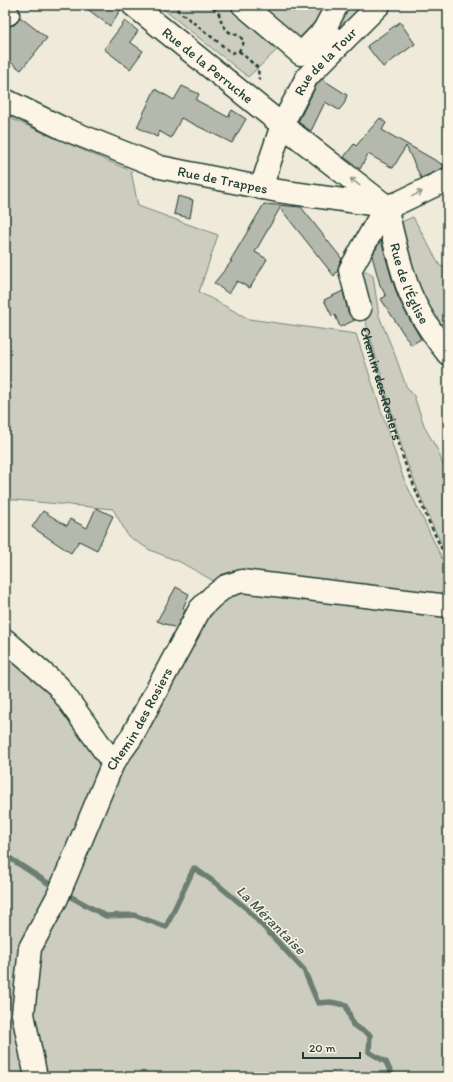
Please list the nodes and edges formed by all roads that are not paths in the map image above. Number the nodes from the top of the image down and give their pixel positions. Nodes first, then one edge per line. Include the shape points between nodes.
1 (134, 5) edge
2 (243, 5) edge
3 (337, 5) edge
4 (379, 5) edge
5 (331, 37) junction
6 (5, 100) edge
7 (282, 125) junction
8 (448, 179) edge
9 (261, 188) junction
10 (386, 206) junction
11 (360, 309) road end
12 (448, 354) edge
13 (448, 606) edge
14 (5, 640) edge
15 (113, 763) junction
16 (36, 1077) edge

1 - 7 street, Rue de la Perruche
2 - 5 street via 301,54
3 - 5 street
4 - 5 street, Rue de la Tour
5 - 7 street, Rue de la Tour
6 - 9 street, Rue de Trappes via 62,128 160,167
7 - 9 street, Rue de la Tour
10 -> 7 street
10 -> 8 street, Rue de Trappes via 398,203
9 - 10 street, Rue de Trappes
10 - 11 street, Chemin des Rosiers via 350,270
10 - 12 street, Rue de l'Église via 411,294 427,324
13 - 15 street, Chemin des Rosiers via 242,581 226,586 200,609 130,738
14 - 15 street via 58,686
15 - 16 street, Chemin des Rosiers via 60,891 30,948 22,1014

